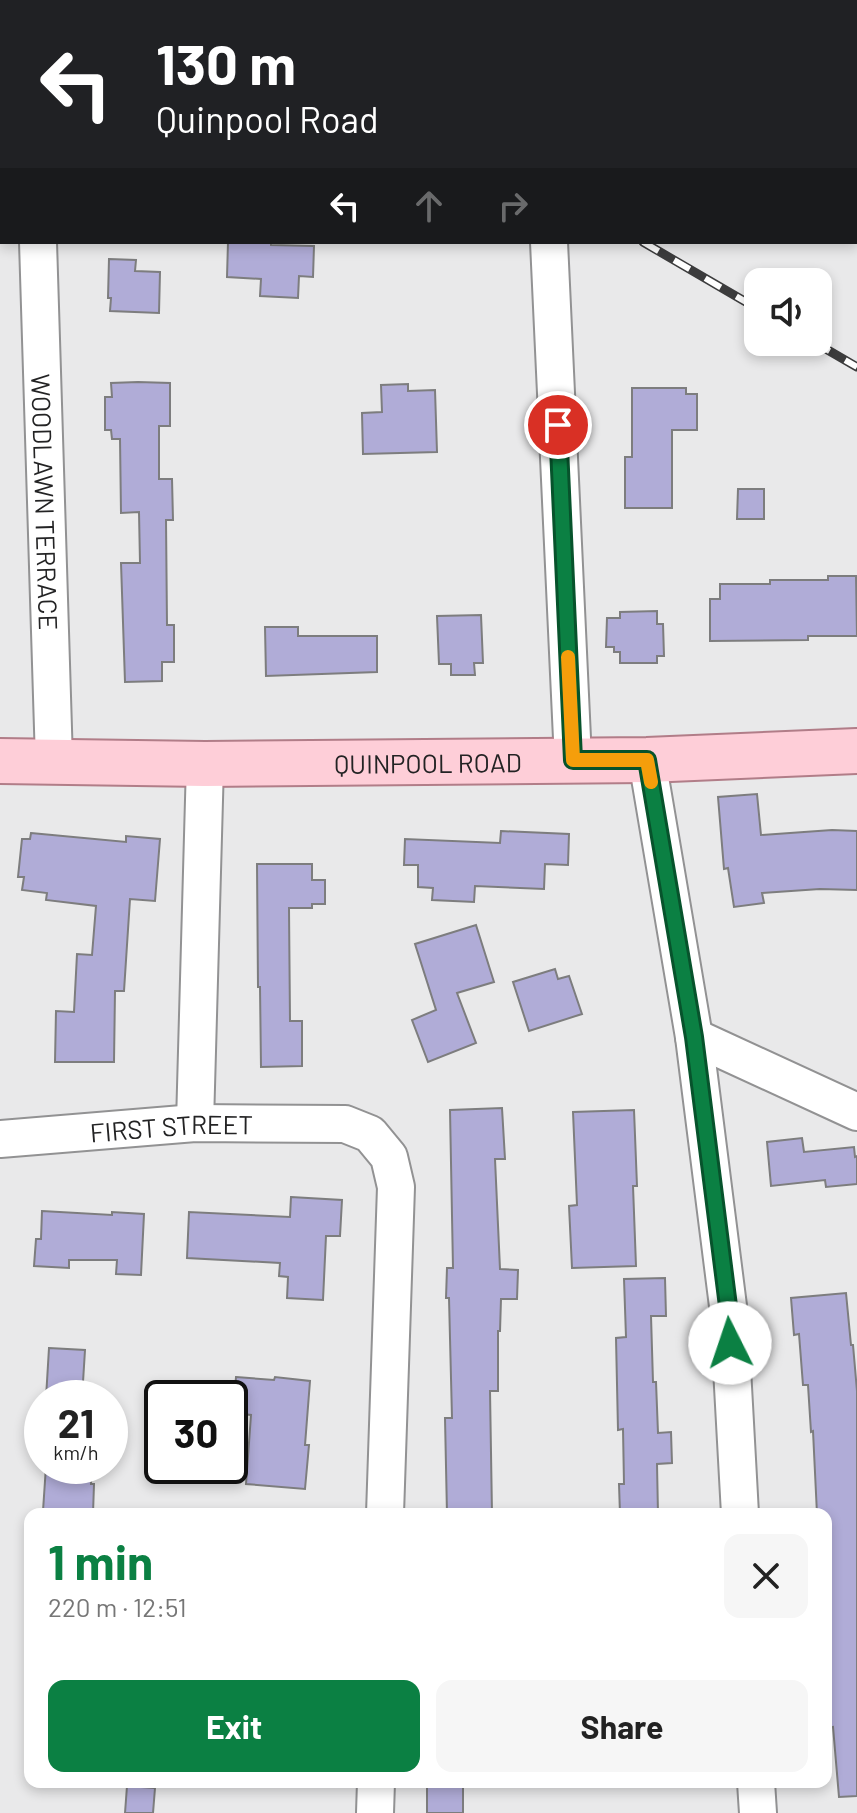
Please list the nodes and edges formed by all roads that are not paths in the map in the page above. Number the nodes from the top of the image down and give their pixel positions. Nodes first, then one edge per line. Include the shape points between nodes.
1 (38, 244) edge
2 (549, 244) edge
3 (857, 751) edge
4 (573, 760) junction
5 (647, 760) junction
6 (0, 761) edge
7 (54, 761) junction
8 (205, 764) junction
9 (694, 1037) junction
10 (857, 1112) edge
11 (195, 1123) junction
12 (0, 1139) edge
13 (385, 1508) edge
14 (740, 1508) edge
15 (376, 1788) edge
16 (756, 1788) edge
17 (375, 1813) edge
18 (758, 1813) edge

1 - 7 street, WOODLAWN TERRACE
2 - 4 street
3 - 5 main road, QUINPOOL ROAD
4 - 5 main road, QUINPOOL ROAD
4 - 8 main road, QUINPOOL ROAD
5 - 9 street
6 - 7 main road, QUINPOOL ROAD
7 - 8 main road, QUINPOOL ROAD
8 - 11 street
9 - 10 street
9 - 14 street via 729,1314
11 - 12 street, FIRST STREET
11 - 13 street, FIRST STREET via 345,1124 370,1134 389,1157 396,1187
15 - 17 street
16 - 18 street

